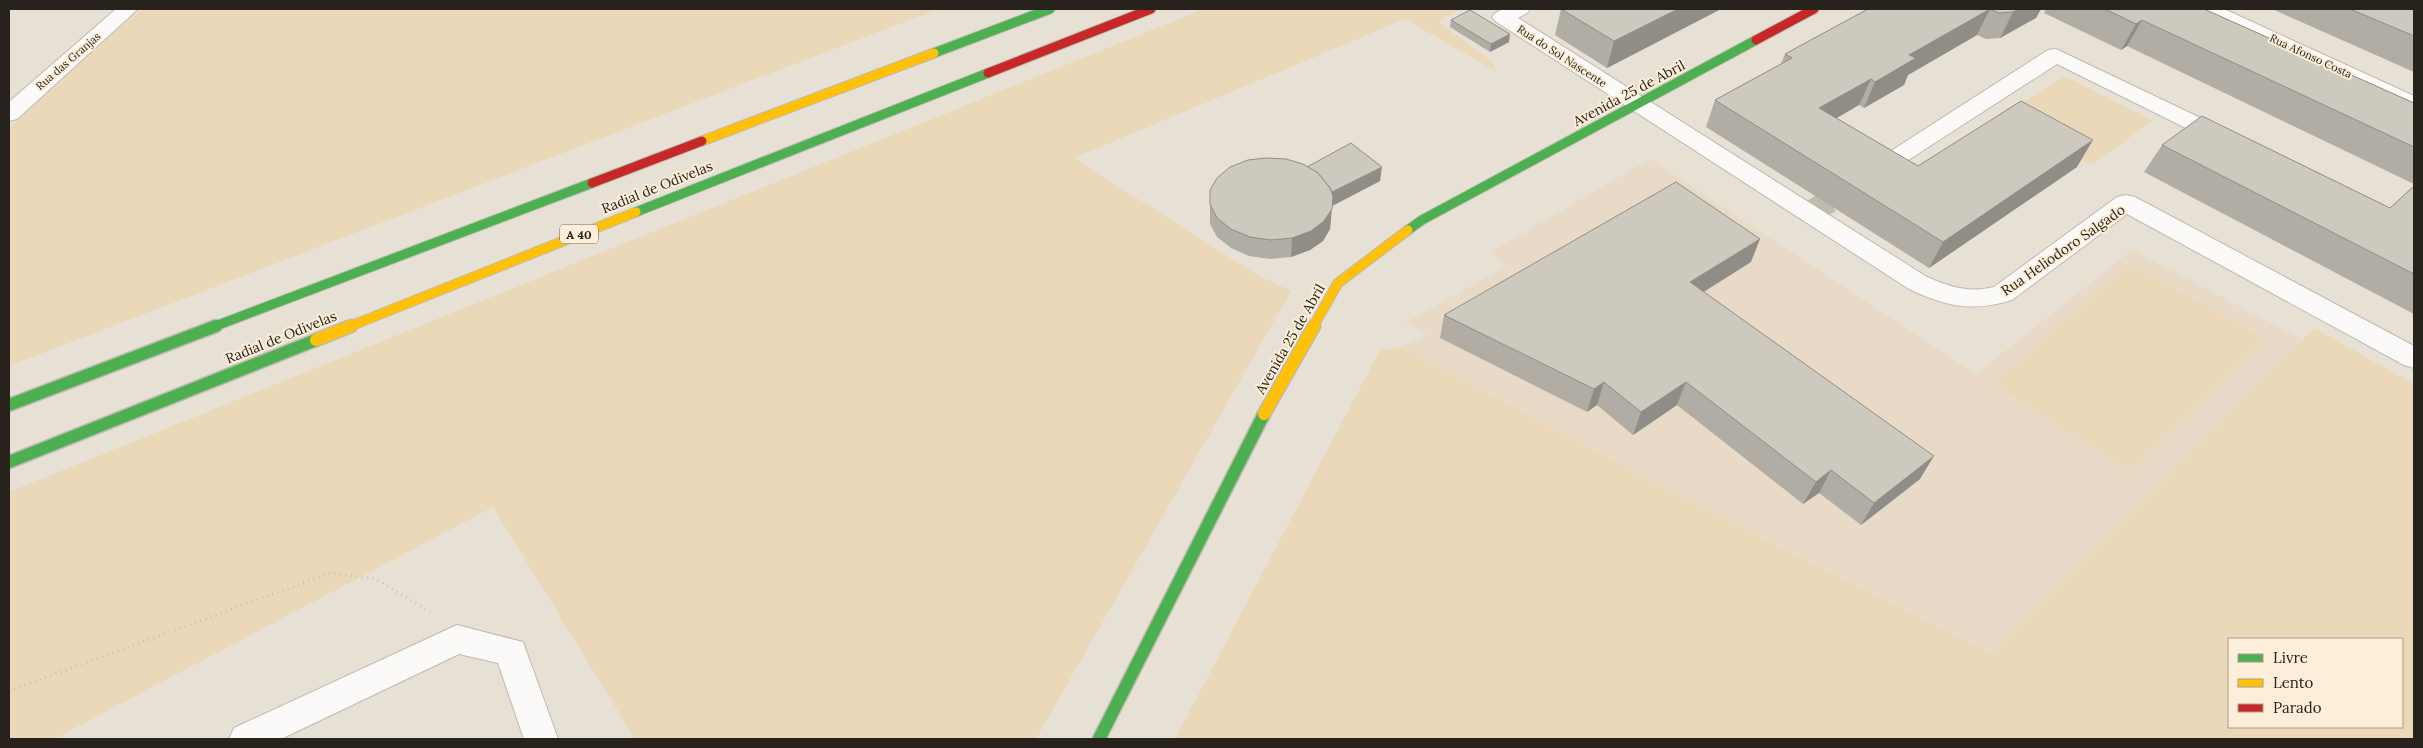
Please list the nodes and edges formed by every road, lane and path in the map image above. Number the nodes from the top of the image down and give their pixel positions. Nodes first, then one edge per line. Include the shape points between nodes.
1 (128, 9) edge
2 (1050, 9) edge
3 (1151, 9) edge
4 (1520, 9) edge
5 (1814, 9) edge
6 (2208, 9) edge
7 (2414, 104) edge
8 (1639, 105) junction
9 (9, 114) edge
10 (2244, 148) edge
11 (1874, 172) tunnel mouth
12 (2414, 358) edge
13 (9, 405) edge
14 (9, 462) edge
15 (457, 639) junction
16 (9, 691) edge
17 (246, 739) edge
18 (541, 739) edge
19 (1099, 739) edge

1 - 9 street, Rua das Granjas
2 - 13 main road, Radial de Odivelas
3 - 14 main road, Radial de Odivelas / A 40
4 - 8 street, Rua do Sol Nascente via 1502,17
5 - 8 main road, Avenida 25 de Abril
6 - 7 street, Rua Afonso Costa
8 - 12 street, Rua Heliodoro Salgado via 1918,283 1942,294 1966,301 1986,300 2003,294 2126,203
8 - 19 main road, Avenida 25 de Abril via 1422,220 1338,283 1284,376
10 - 11 street via 2056,55
15 - 16 path via 435,616 376,579 330,573
15 - 17 street
15 - 18 street via 511,652

